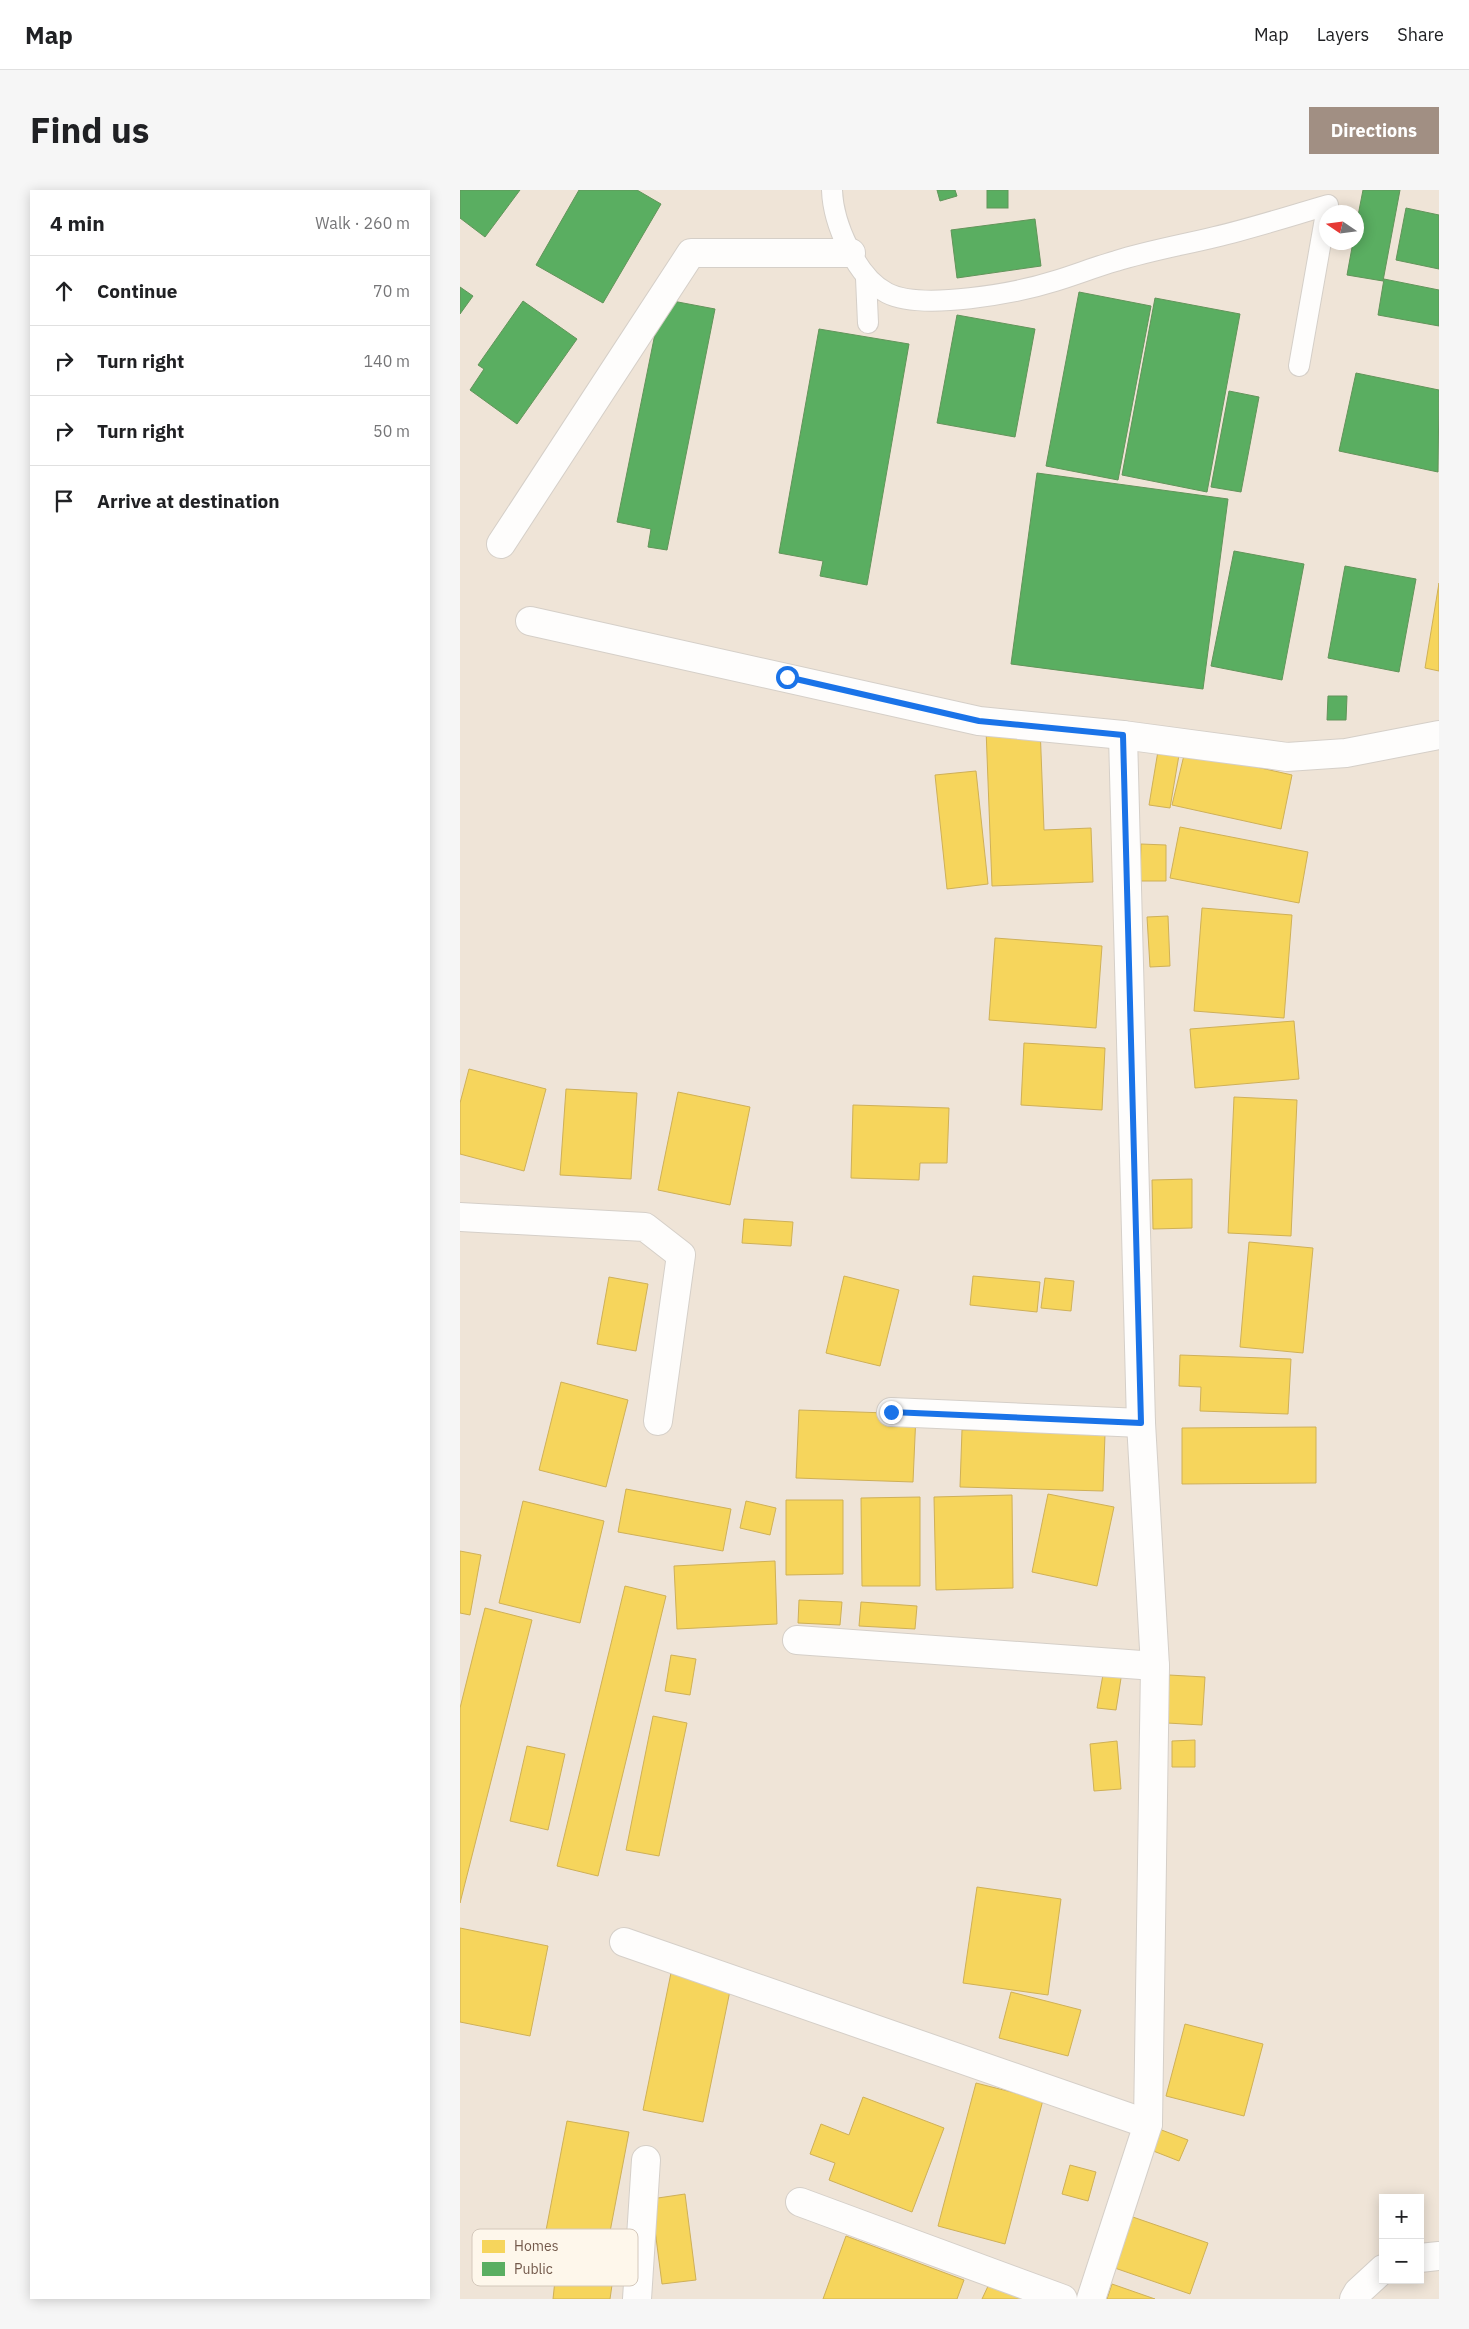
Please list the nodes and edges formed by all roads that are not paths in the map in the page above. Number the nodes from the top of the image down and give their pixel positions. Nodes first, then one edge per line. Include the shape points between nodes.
1 (832, 190) edge
2 (1319, 208) edge
3 (1320, 250) edge
4 (851, 253) junction
5 (866, 278) junction
6 (868, 323) dead end
7 (1299, 366) dead end
8 (501, 544) dead end
9 (530, 621) dead end
10 (1123, 735) junction
11 (1439, 735) edge
12 (460, 1217) edge
13 (891, 1412) dead end
14 (658, 1421) dead end
15 (1141, 1423) junction
16 (798, 1640) dead end
17 (1155, 1666) junction
18 (624, 1942) dead end
19 (1148, 2124) junction
20 (646, 2160) dead end
21 (800, 2202) dead end
22 (1439, 2256) edge
23 (1424, 2258) edge
24 (1379, 2273) edge
25 (638, 2284) edge
26 (638, 2286) edge
27 (637, 2299) edge
28 (1063, 2299) edge
29 (1091, 2299) edge
30 (1354, 2299) edge

1 - 4 lane via 832,205
2 - 5 lane via 1217,237 1116,260 1053,282 991,295 925,302 888,294
3 - 7 lane
4 - 5 lane
4 - 8 street via 691,253
5 - 6 lane
9 - 10 street via 979,721
10 - 11 street via 1287,757 1346,753
10 - 15 street
12 - 14 street via 644,1227 681,1254
13 - 15 street
15 - 17 street
16 - 17 street
17 - 19 street
18 - 19 street
19 - 29 street
20 - 25 street
21 - 28 street
22 - 23 street
24 - 30 street
26 - 27 street

